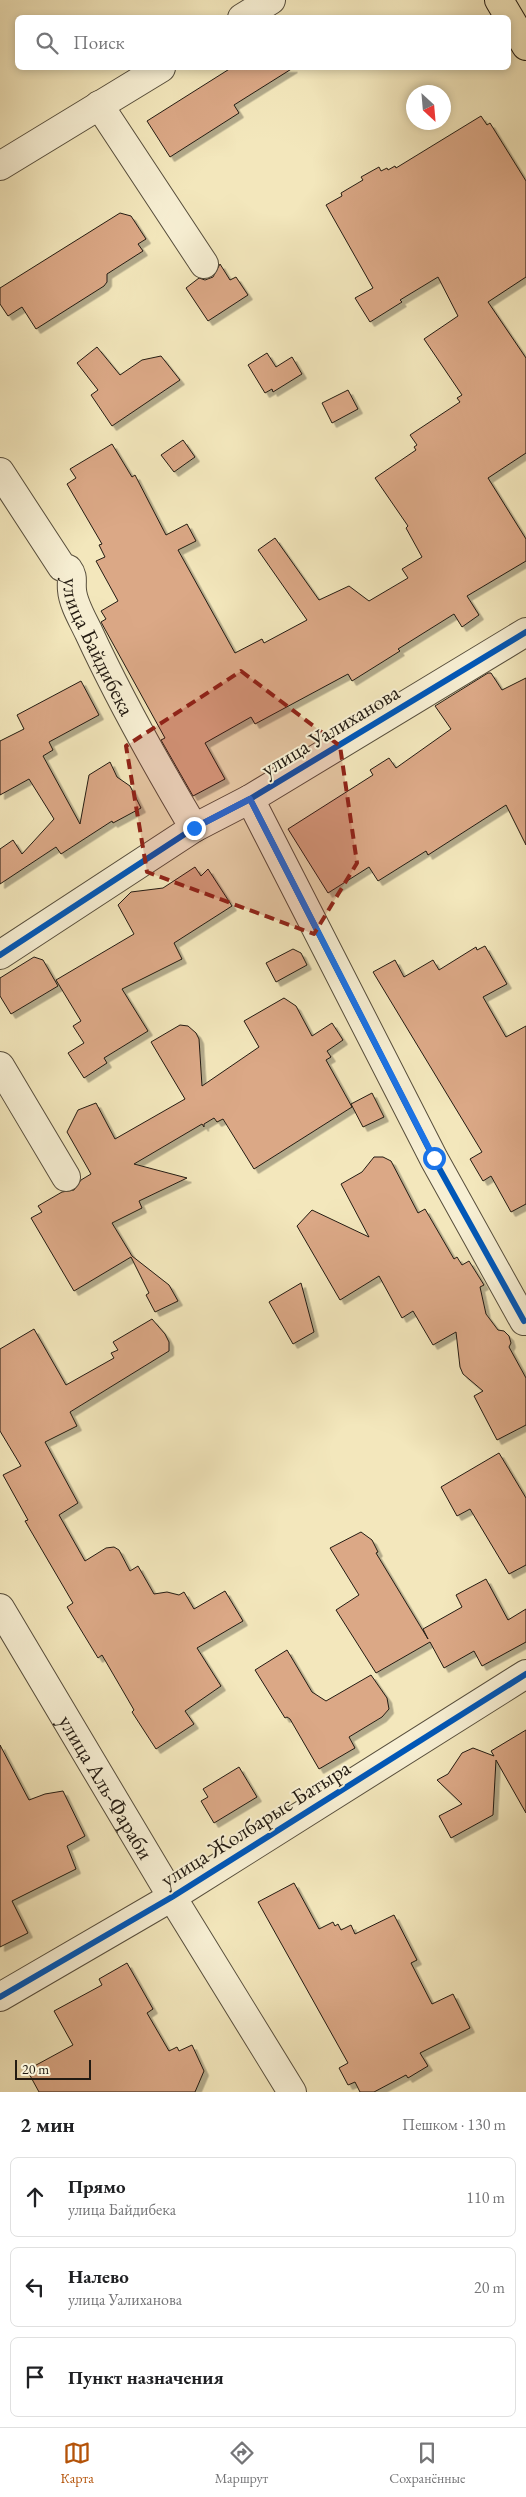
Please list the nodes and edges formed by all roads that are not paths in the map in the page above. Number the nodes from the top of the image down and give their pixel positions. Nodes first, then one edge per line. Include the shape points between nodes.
1 (271, 0) edge
2 (499, 0) edge
3 (247, 15) edge
4 (508, 15) edge
5 (511, 20) edge
6 (526, 46) edge
7 (158, 70) edge
8 (99, 105) junction
9 (0, 166) edge
10 (204, 264) dead end
11 (0, 472) edge
12 (526, 632) edge
13 (250, 799) junction
14 (194, 828) junction
15 (0, 954) edge
16 (0, 1066) edge
17 (66, 1177) dead end
18 (524, 1321) dead end
19 (0, 1608) edge
20 (526, 1674) edge
21 (172, 1897) junction
22 (0, 1997) edge
23 (292, 2092) edge

1 - 3 street
2 - 4 highway
5 - 6 highway
7 - 8 street
8 - 9 street
8 - 10 street
11 - 14 street, улица Байдибека via 49,550 72,575 78,611 150,755
12 - 13 street, улица Уалиханова
13 - 14 street, улица Уалиханова
13 - 18 street via 434,1158
14 - 15 street, улица Уалиханова
16 - 17 street
19 - 21 street, улица Аль-Фараби
20 - 21 street, улица Жолбарыс Батыра
21 - 22 street, улица Жолбарыс Батыра
21 - 23 street, улица Аль-Фараби

